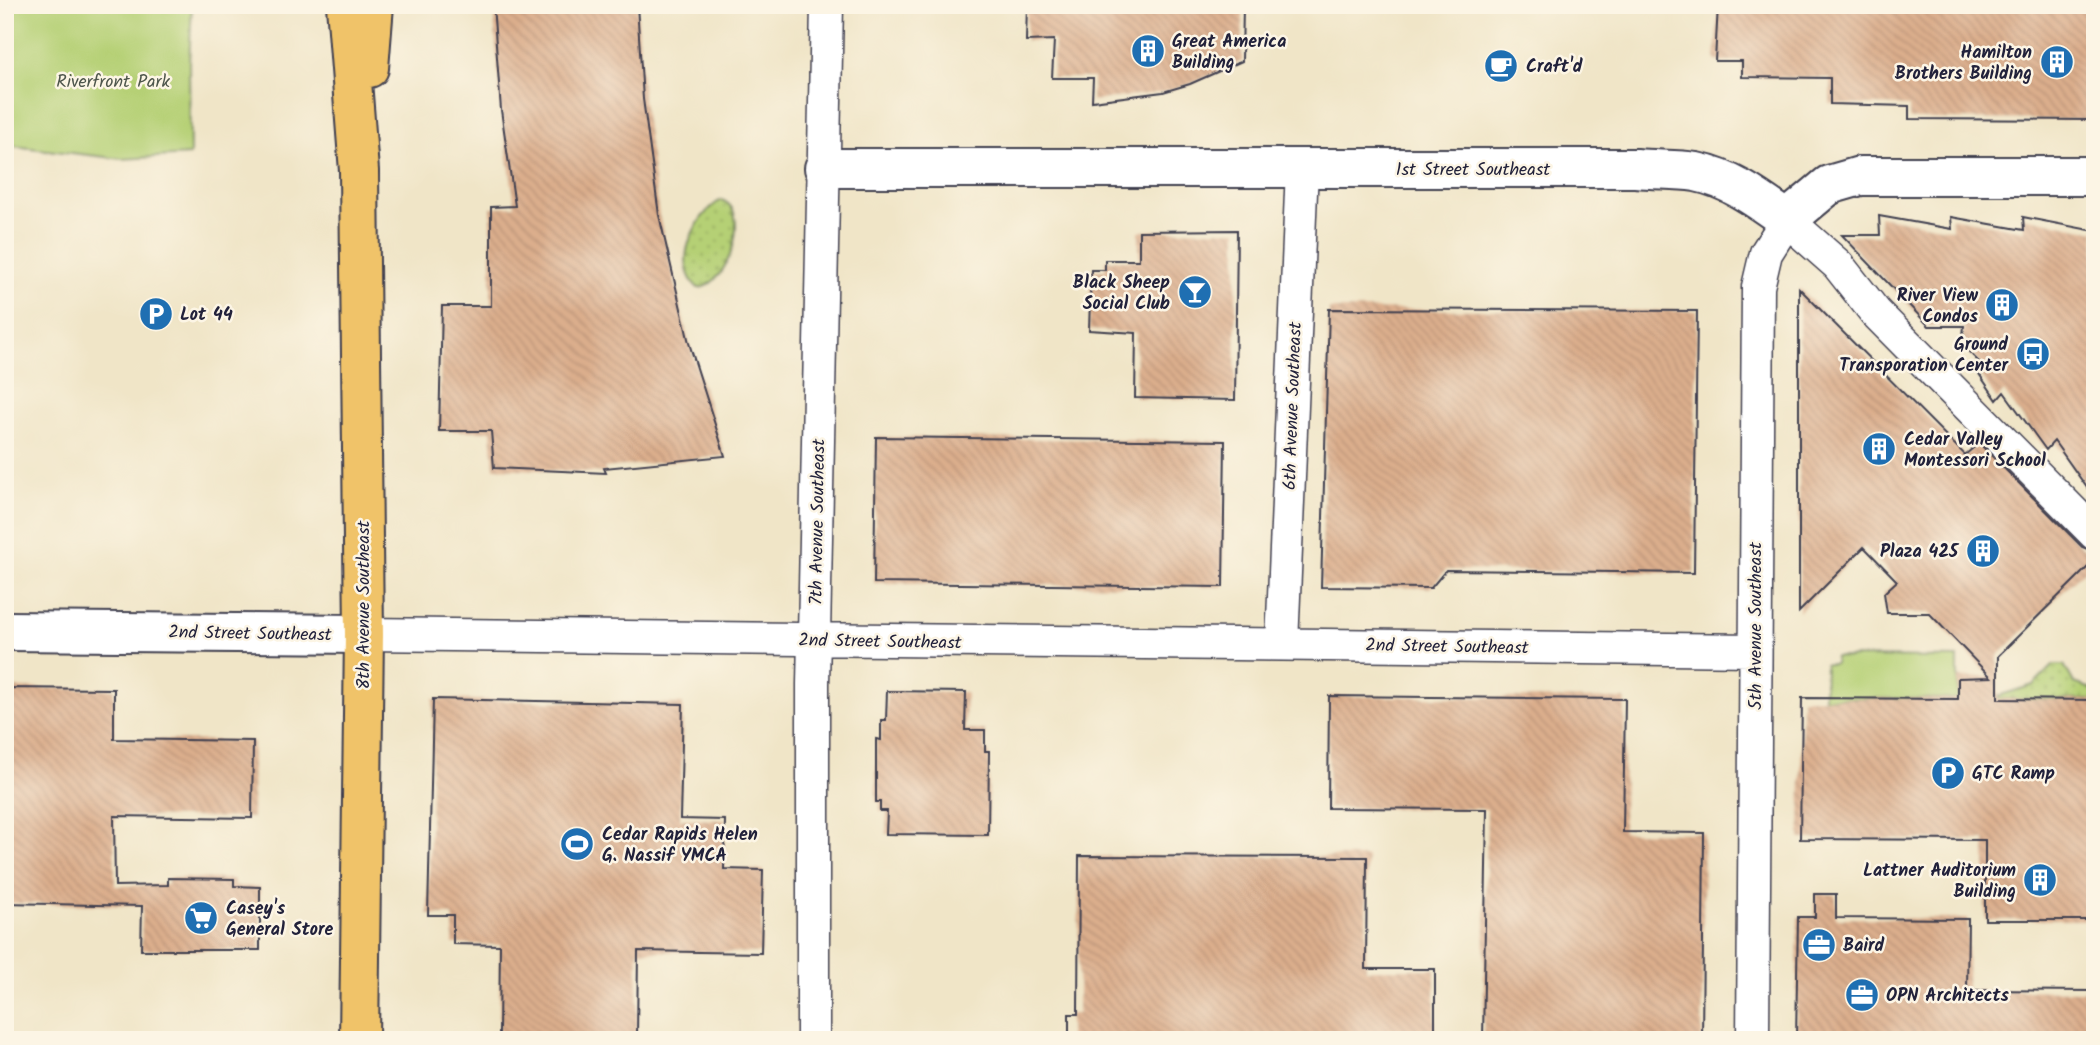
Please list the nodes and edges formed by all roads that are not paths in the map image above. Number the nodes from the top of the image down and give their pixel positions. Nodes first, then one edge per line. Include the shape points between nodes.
1 (346, 5) edge
2 (374, 5) edge
3 (827, 5) edge
4 (824, 168) junction
5 (1302, 168) junction
6 (359, 171) junction
7 (2095, 176) edge
8 (1787, 220) junction
9 (2095, 534) edge
10 (5, 631) edge
11 (364, 634) junction
12 (814, 640) junction
13 (1282, 644) junction
14 (1755, 650) junction
15 (359, 1040) edge
16 (813, 1040) edge
17 (1753, 1040) edge

1 - 6 main road, 8th Avenue Southeast
2 - 6 main road, 8th Avenue Southeast
3 - 4 street, 7th Avenue Southeast
4 - 5 street, 1st Street Southeast
4 - 12 street, 7th Avenue Southeast
5 - 8 street, 1st Street Southeast via 1693,172 1733,185
5 - 13 street, 6th Avenue Southeast
6 - 11 main road, 8th Avenue Southeast
7 - 8 street via 1860,176 1829,185
8 - 9 street via 1838,265 1875,312
8 - 14 street, 5th Avenue Southeast via 1766,253 1758,287
10 - 11 street, 2nd Street Southeast
11 - 12 street, 2nd Street Southeast
11 - 15 main road, 8th Avenue Southeast
12 - 13 street, 2nd Street Southeast
12 - 16 street, 7th Avenue Southeast
13 - 14 street, 2nd Street Southeast
14 - 17 street, 5th Avenue Southeast

